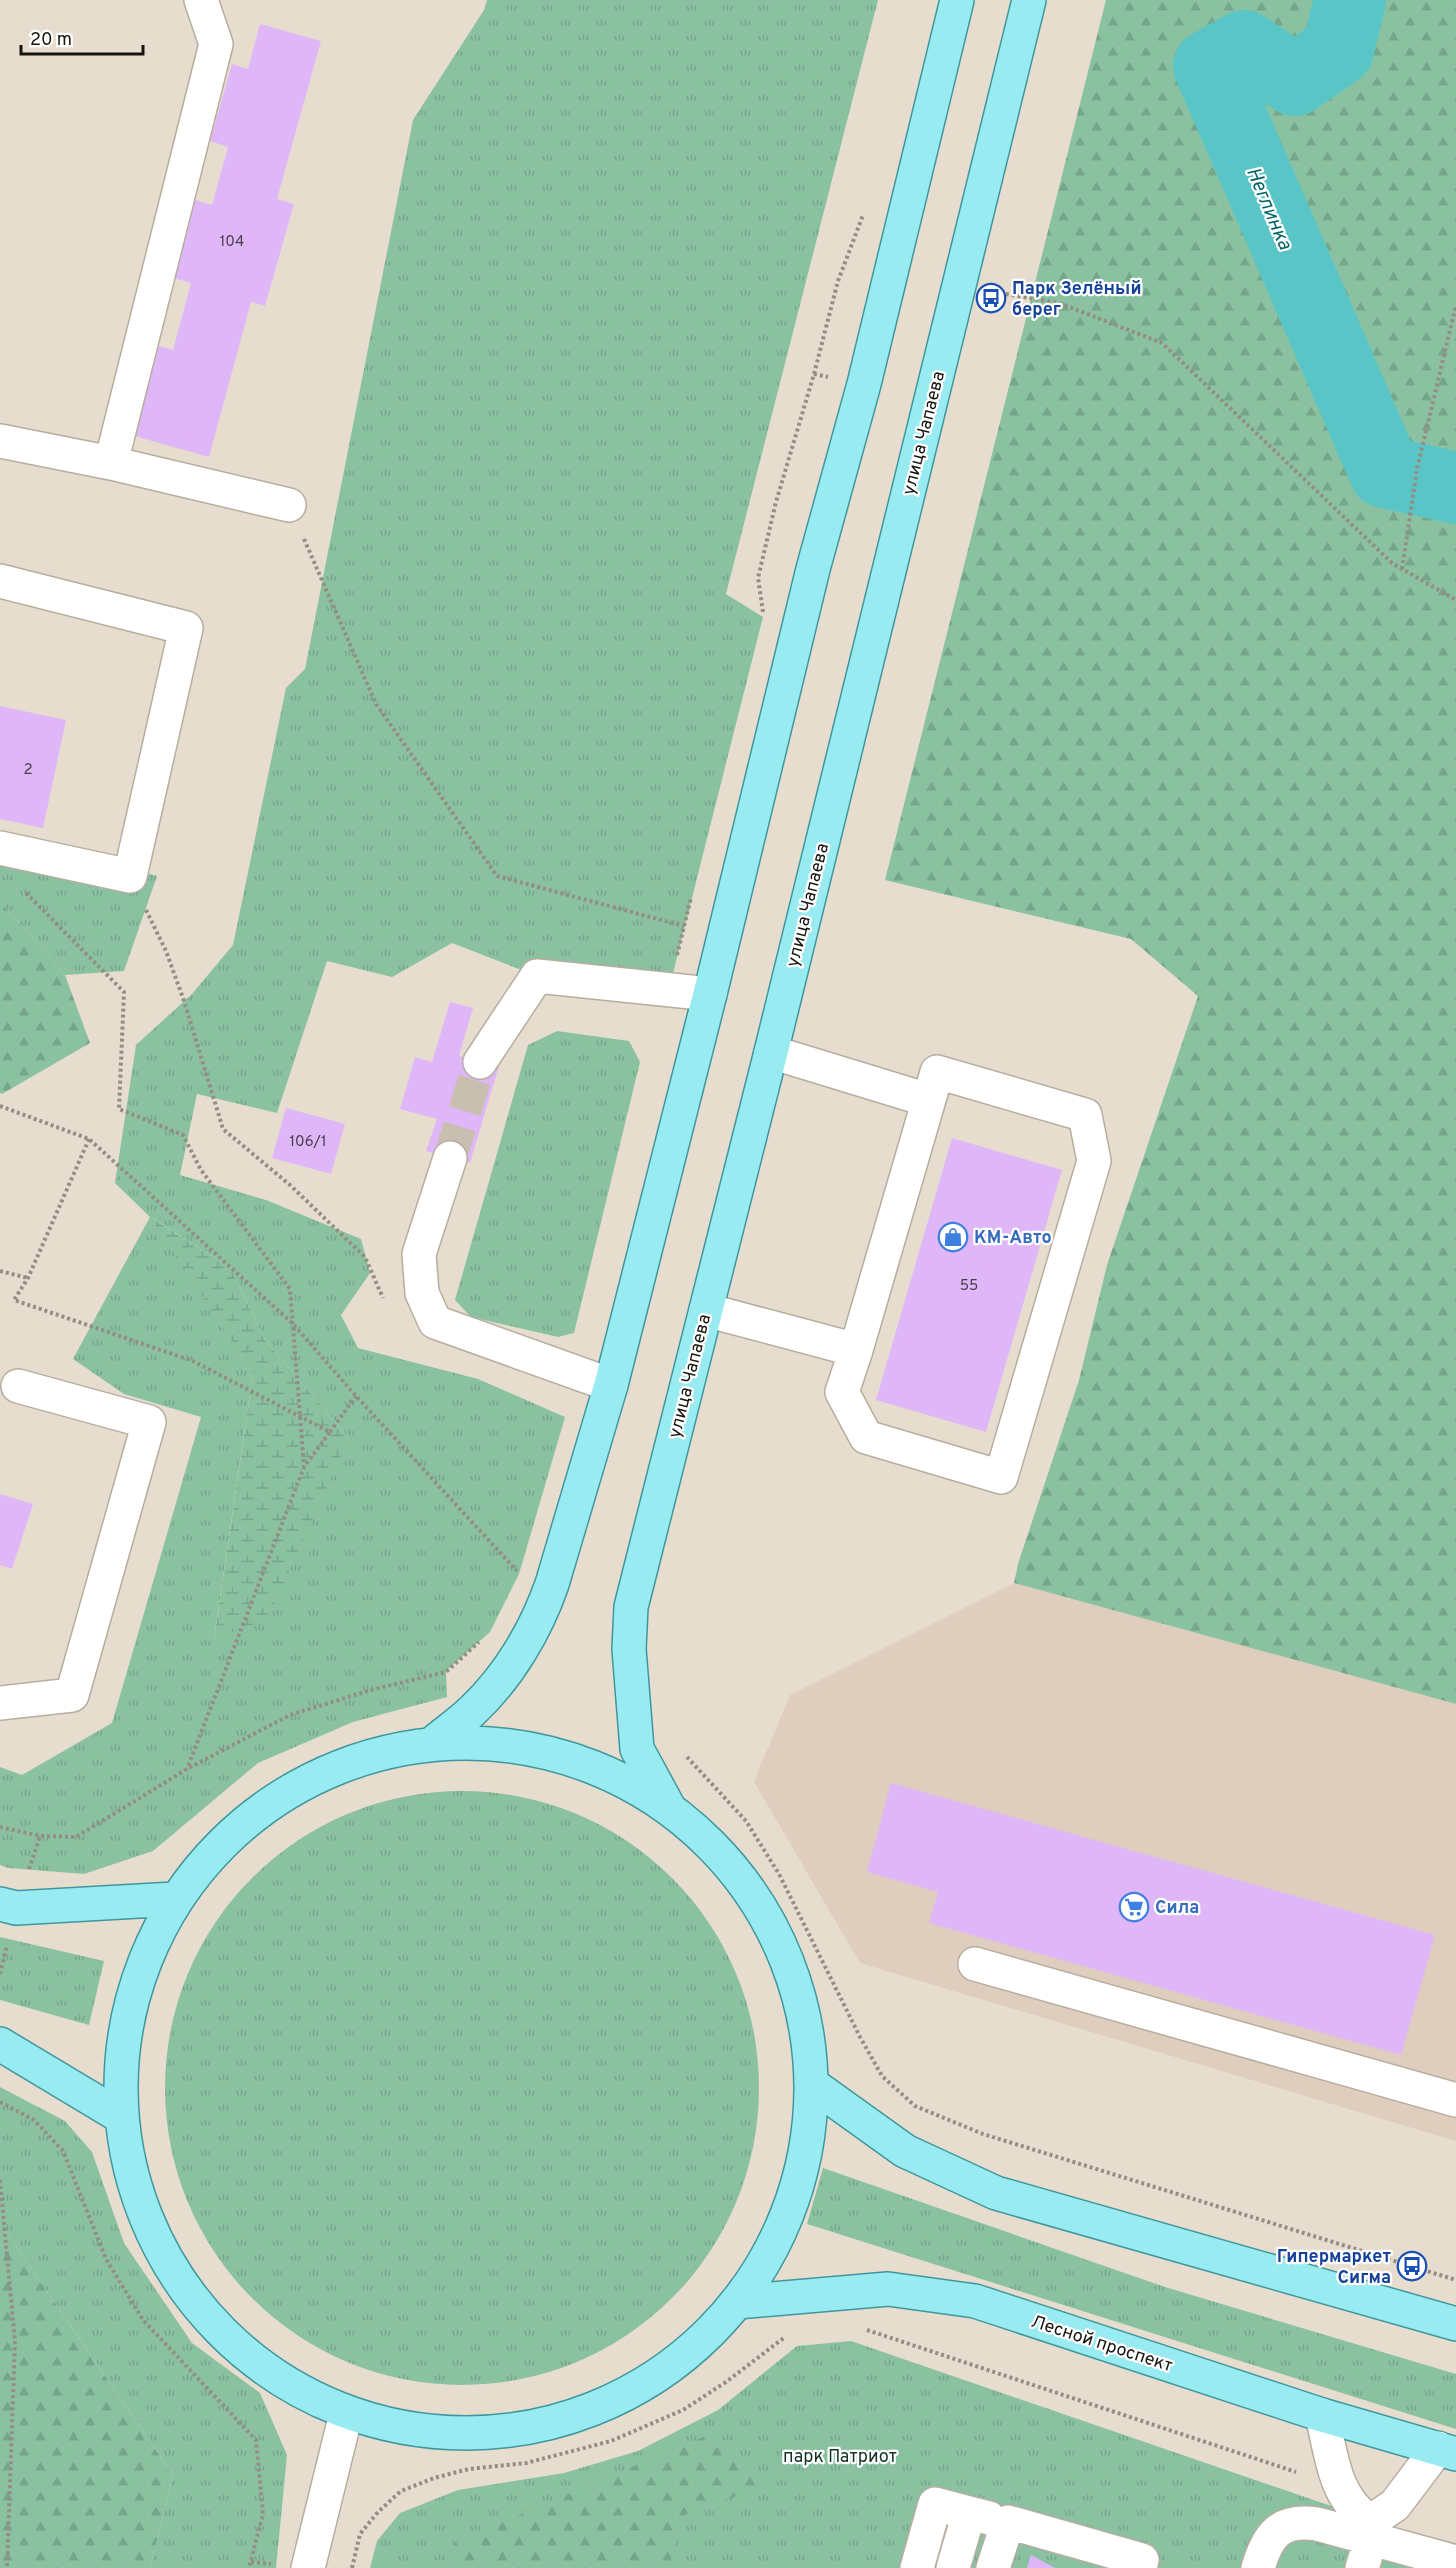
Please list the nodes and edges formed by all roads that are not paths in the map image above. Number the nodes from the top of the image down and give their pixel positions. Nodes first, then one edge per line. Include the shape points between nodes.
1 (201, 0) edge
2 (957, 0) edge
3 (1029, 0) edge
4 (0, 441) edge
5 (111, 463) junction
6 (290, 505) road end
7 (0, 580) edge
8 (0, 848) edge
9 (710, 994) junction
10 (771, 1052) junction
11 (480, 1062) tunnel mouth
12 (928, 1100) junction
13 (450, 1158) tunnel mouth
14 (706, 1310) junction
15 (856, 1350) junction
16 (611, 1385) junction
17 (18, 1386) dead end
18 (0, 1703) edge
19 (433, 1743) junction
20 (668, 1806) junction
21 (174, 1899) junction
22 (0, 1904) edge
23 (975, 1964) dead end
24 (0, 2043) edge
25 (813, 2085) junction
26 (1456, 2100) edge
27 (120, 2116) junction
28 (738, 2302) junction
29 (1456, 2324) edge
30 (346, 2414) junction
31 (1322, 2415) junction
32 (1447, 2451) edge
33 (969, 2513) junction
34 (1008, 2522) junction
35 (1368, 2543) edge
36 (1456, 2562) edge
37 (308, 2568) edge
38 (917, 2568) edge
39 (953, 2568) edge
40 (993, 2568) edge
41 (1140, 2568) edge
42 (1258, 2568) edge

1 - 5 street via 216,44
2 - 9 main road
3 - 10 main road, улица Чапаева
4 - 5 street
5 - 6 street
7 - 8 street via 186,628 130,876
9 - 11 street via 537,976
9 - 16 main road
10 - 12 street
10 - 14 main road, улица Чапаева
12 - 15 street
12 - 15 street via 938,1072 1085,1115 1088,1127 1094,1161 1001,1477 866,1437 842,1392
13 - 16 street via 419,1254 422,1293 435,1322
14 - 15 street
14 - 20 main road, улица Чапаева via 631,1607 629,1649 637,1749
16 - 19 main road via 543,1611 512,1664 474,1709
17 - 18 street via 149,1422 72,1695
19 - 20 main road via 516,1745 596,1766
19 - 21 main road via 332,1768 244,1822
20 - 25 main road via 725,1858 770,1921 799,1992
21 - 22 main road via 16,1908
21 - 27 main road via 129,2003
23 - 26 street
24 - 27 main road
25 - 28 main road via 807,2151 781,2230
25 - 29 main road via 905,2151 996,2193
27 - 30 main road via 131,2181 155,2243 190,2299 234,2346 287,2386
28 - 30 main road via 667,2369 601,2407 518,2431 431,2433
28 - 31 main road, Лесной проспект via 888,2289 975,2301
30 - 37 street
31 - 32 main road, Лесной проспект
31 - 35 street via 1339,2487
32 - 35 street via 1395,2505
33 - 34 street
33 - 38 street via 935,2504
33 - 39 street
34 - 40 street
34 - 41 street via 1142,2560
35 - 36 street
35 - 42 street via 1301,2522 1284,2526 1271,2537

